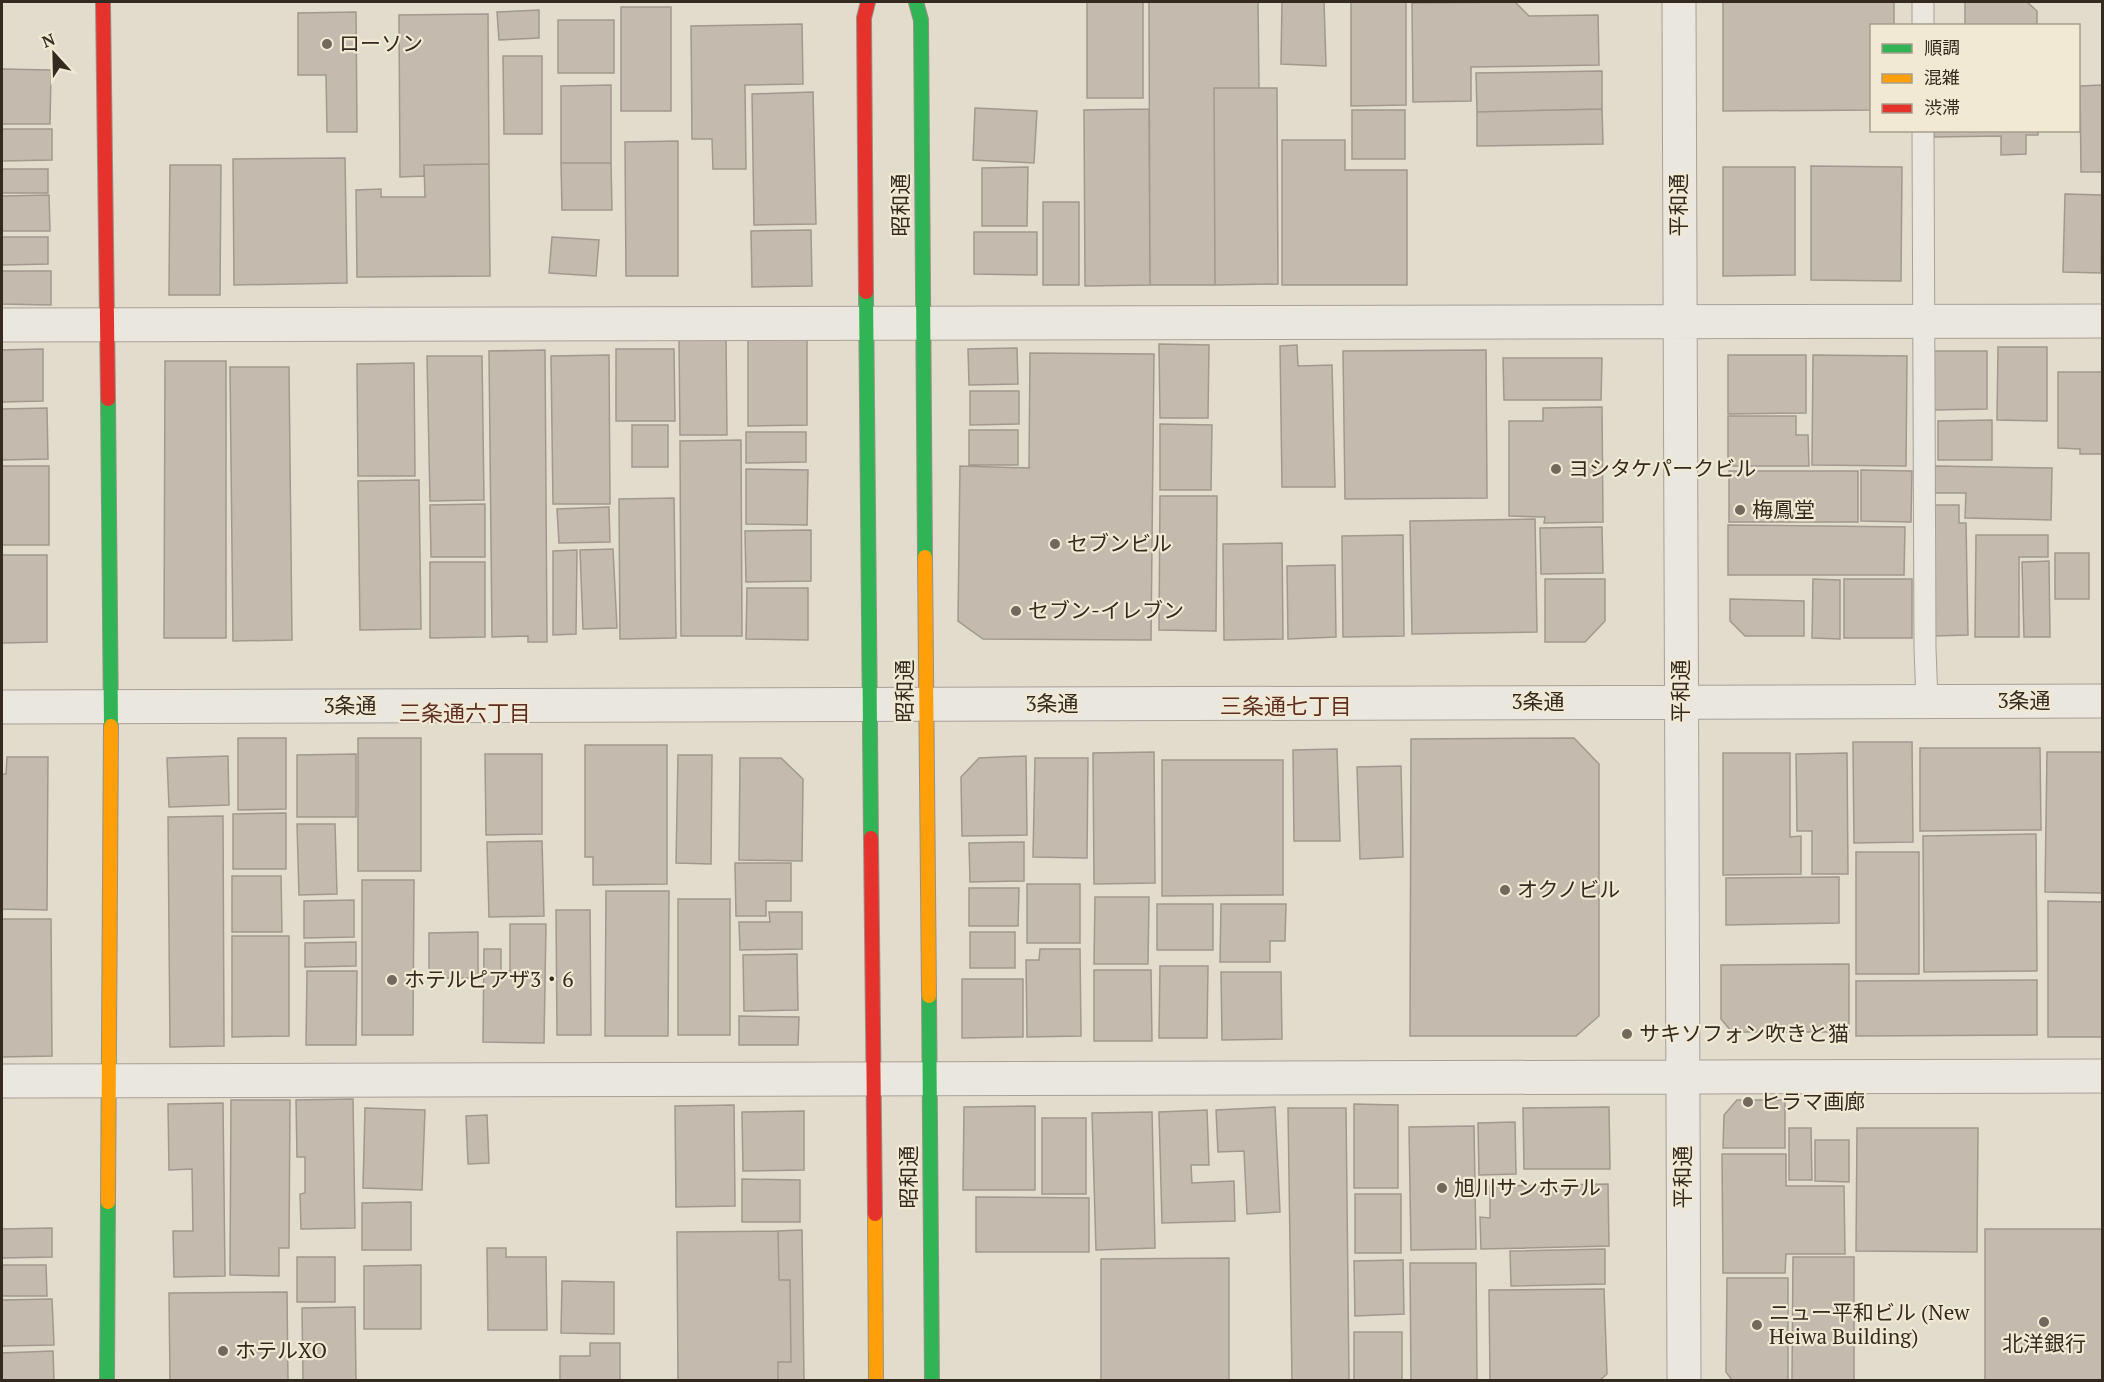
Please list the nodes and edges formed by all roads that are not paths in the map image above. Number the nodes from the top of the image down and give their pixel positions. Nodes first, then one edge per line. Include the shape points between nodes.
1 (103, 2) edge
2 (868, 2) edge
3 (916, 2) edge
4 (1679, 2) edge
5 (1923, 2) edge
6 (1923, 24) edge
7 (1923, 132) edge
8 (2103, 321) edge
9 (1680, 322) junction
10 (1924, 322) junction
11 (866, 323) junction
12 (923, 323) junction
13 (2, 325) edge
14 (108, 325) junction
15 (1927, 701) junction
16 (2103, 701) edge
17 (1681, 702) junction
18 (870, 705) junction
19 (926, 705) junction
20 (2, 707) edge
21 (111, 707) junction
22 (2103, 1076) edge
23 (1682, 1077) junction
24 (873, 1079) junction
25 (929, 1079) junction
26 (2, 1081) edge
27 (107, 1081) junction
28 (106, 1380) edge
29 (876, 1380) edge
30 (932, 1380) edge
31 (1684, 1380) edge

1 - 14 street
2 - 11 street, 昭和通 via 864,18
3 - 12 street, 昭和通 via 921,20
4 - 9 street, 平和通
5 - 6 lane
7 - 10 lane
8 - 10 street
9 - 10 street
9 - 12 street
9 - 17 street, 平和通
10 - 15 lane
11 - 12 street
11 - 14 street
11 - 18 street, 昭和通
12 - 19 street, 昭和通
13 - 14 street
14 - 21 street
15 - 16 street, 3条通
15 - 17 street, 3条通
17 - 19 street, 3条通
17 - 23 street, 平和通
18 - 19 street, 3条通
18 - 21 street, 3条通
18 - 24 street, 昭和通
19 - 25 street, 昭和通
20 - 21 street, 3条通
21 - 27 street
22 - 23 street
23 - 25 street
23 - 31 street, 平和通
24 - 25 street
24 - 27 street
24 - 29 street, 昭和通
25 - 30 street, 昭和通
26 - 27 street
27 - 28 street

